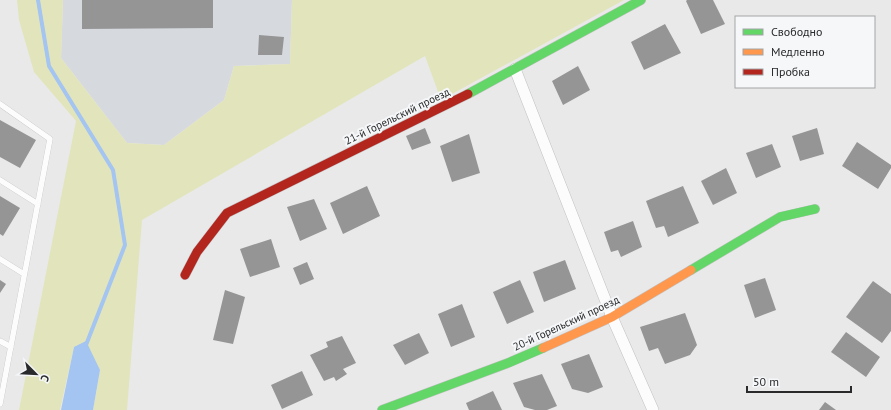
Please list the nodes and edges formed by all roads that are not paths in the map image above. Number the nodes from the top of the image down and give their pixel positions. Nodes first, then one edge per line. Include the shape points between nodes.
1 (641, 0) edge
2 (515, 70) junction
3 (0, 104) edge
4 (0, 180) edge
5 (38, 204) junction
6 (816, 209) dead end
7 (0, 259) edge
8 (24, 274) junction
9 (186, 275) dead end
10 (612, 317) junction
11 (0, 341) edge
12 (11, 348) junction
13 (0, 404) edge
14 (382, 410) edge
15 (653, 410) edge

1 - 2 street, 21-й Горельский проезд
2 - 9 street, 21-й Горельский проезд via 227,213 196,252
2 - 10 street
3 - 5 lane via 50,139
4 - 5 lane
5 - 8 lane
6 - 10 street, 20-й Горельский проезд via 780,217
7 - 8 lane
8 - 12 lane
10 - 14 street, 20-й Горельский проезд via 508,363
10 - 15 street
11 - 12 lane
12 - 13 lane

